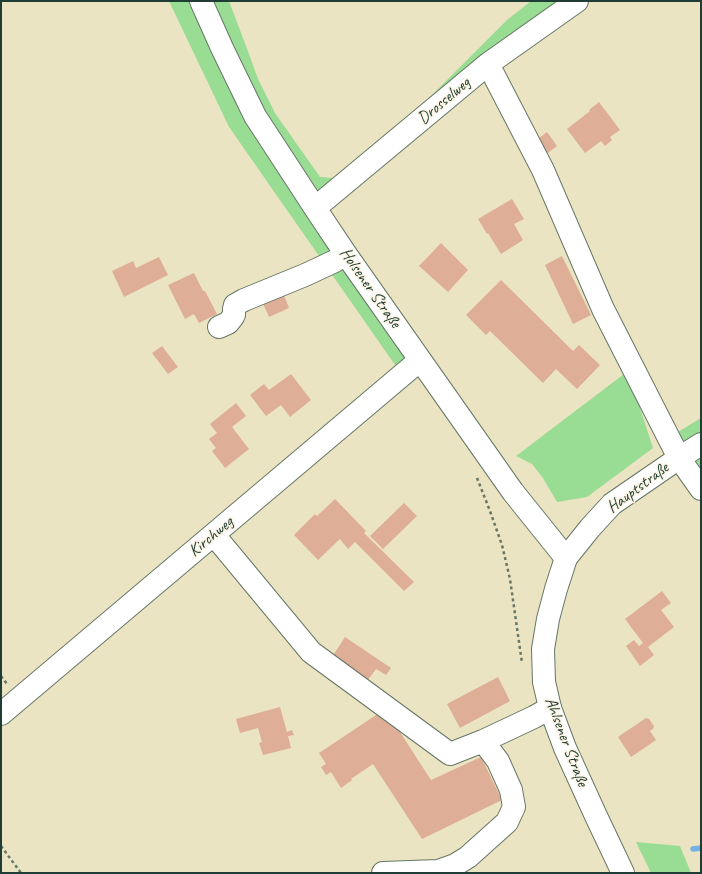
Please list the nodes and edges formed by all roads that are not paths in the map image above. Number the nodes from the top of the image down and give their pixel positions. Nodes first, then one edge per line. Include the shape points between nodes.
1 (200, 1) edge
2 (577, 1) edge
3 (488, 64) junction
4 (315, 208) junction
5 (345, 253) junction
6 (219, 327) dead end
7 (420, 360) junction
8 (701, 444) edge
9 (679, 458) junction
10 (701, 489) edge
11 (214, 535) junction
12 (566, 558) junction
13 (550, 708) junction
14 (1, 714) edge
15 (483, 741) junction
16 (383, 873) edge
17 (623, 873) edge

1 - 4 street, Holsener Straße via 255,116
2 - 3 street, Drosselweg
3 - 4 street, Drosselweg
3 - 9 street via 543,170 603,309
4 - 5 street, Holsener Straße
5 - 6 street via 316,270 235,305 232,318
5 - 7 street, Holsener Straße
7 - 11 street, Kirchweg
7 - 12 street, Holsener Straße via 513,492
8 - 9 street, Hauptstraße
9 - 10 street
9 - 12 street, Hauptstraße via 612,504
11 - 14 street, Kirchweg
11 - 15 street via 310,652 450,754
12 - 13 street, Ahlsener Straße via 548,619 543,649 544,682
13 - 15 street
13 - 17 street, Ahlsener Straße via 565,748
15 - 16 street via 498,761 511,790 514,807 507,822 468,857 455,865 438,871

